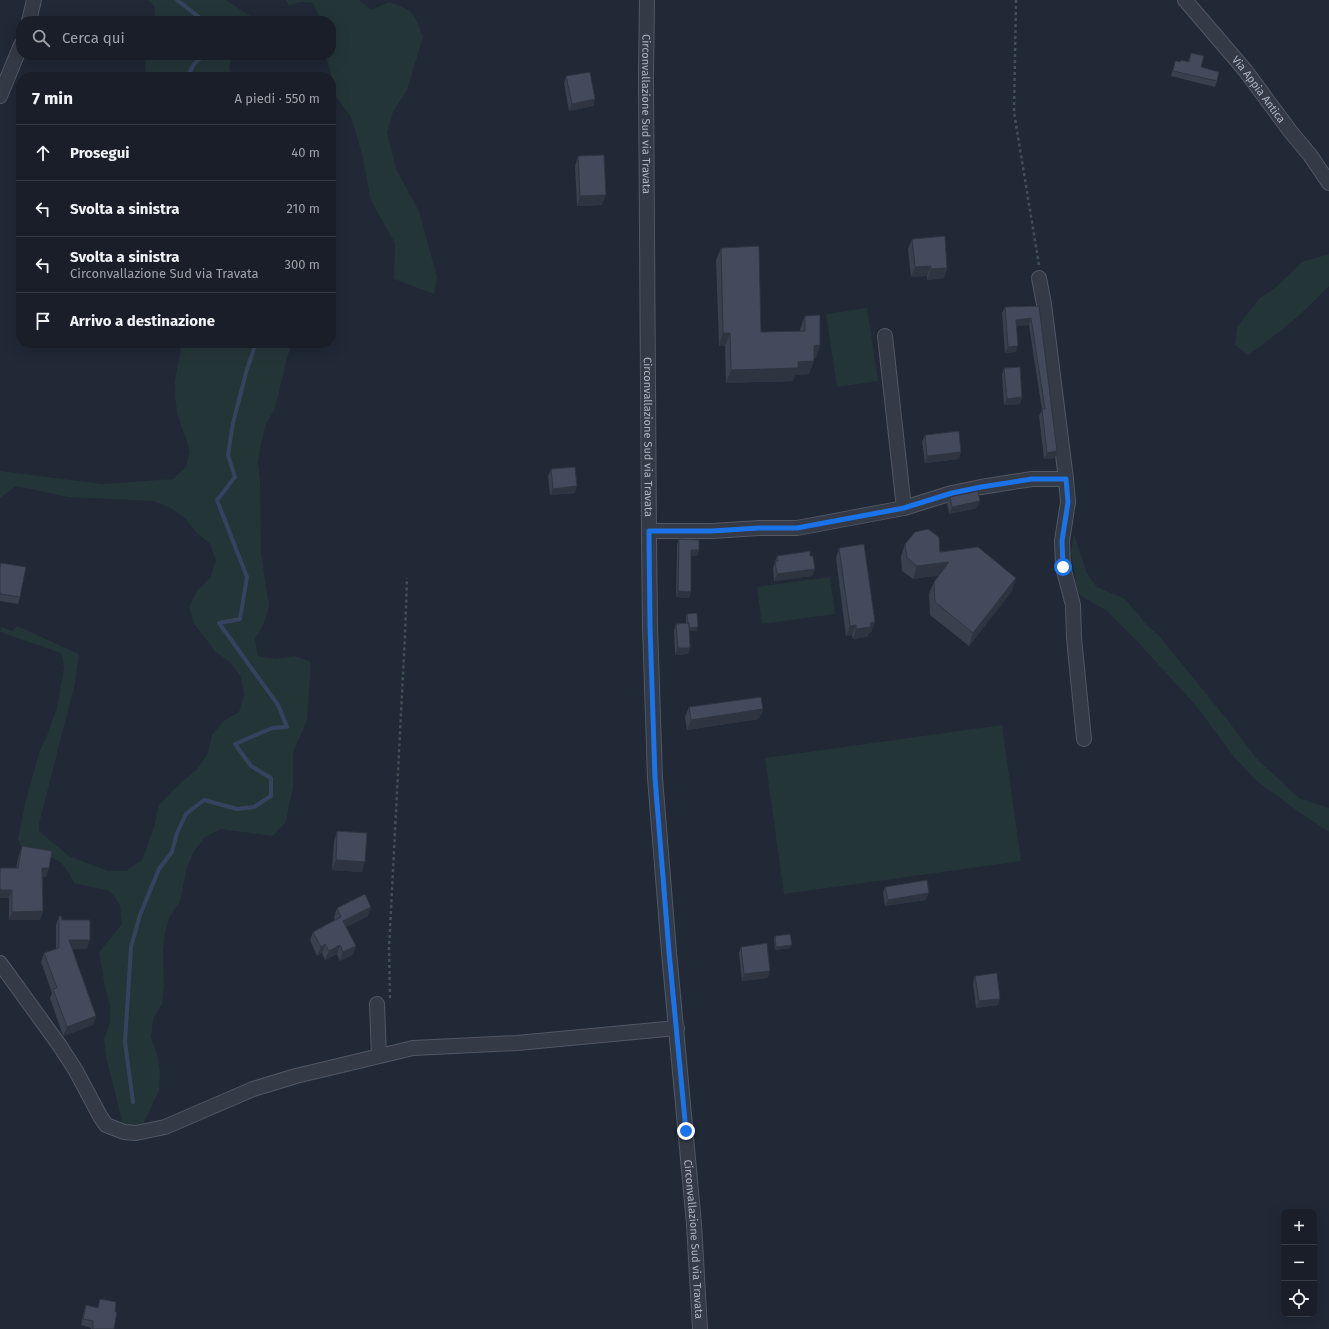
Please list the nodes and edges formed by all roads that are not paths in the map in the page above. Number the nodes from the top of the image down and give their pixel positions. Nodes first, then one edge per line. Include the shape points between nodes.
1 (34, 0) edge
2 (647, 0) edge
3 (1185, 0) edge
4 (30, 16) edge
5 (16, 57) edge
6 (0, 96) edge
7 (1329, 183) edge
8 (1039, 278) road end
9 (885, 336) dead end
10 (1066, 479) junction
11 (904, 508) junction
12 (649, 531) junction
13 (1084, 739) dead end
14 (0, 963) edge
15 (383, 1004) road end
16 (677, 1028) junction
17 (379, 1056) junction
18 (700, 1329) edge

1 - 4 street
2 - 12 street, Circonvallazione Sud via Travata
3 - 7 street, Via Appia Antica via 1245,70
5 - 6 street
8 - 10 street
9 - 11 street
10 - 11 street via 1032,479 981,487
10 - 13 street via 1068,502 1062,541 1063,567 1073,605
11 - 12 street via 797,528
12 - 16 street, Circonvallazione Sud via Travata via 655,778
14 - 17 street via 60,1046 106,1125 124,1132 165,1127 253,1089
15 - 17 street
16 - 17 street via 517,1043 413,1048
16 - 18 street, Circonvallazione Sud via Travata via 694,1224

